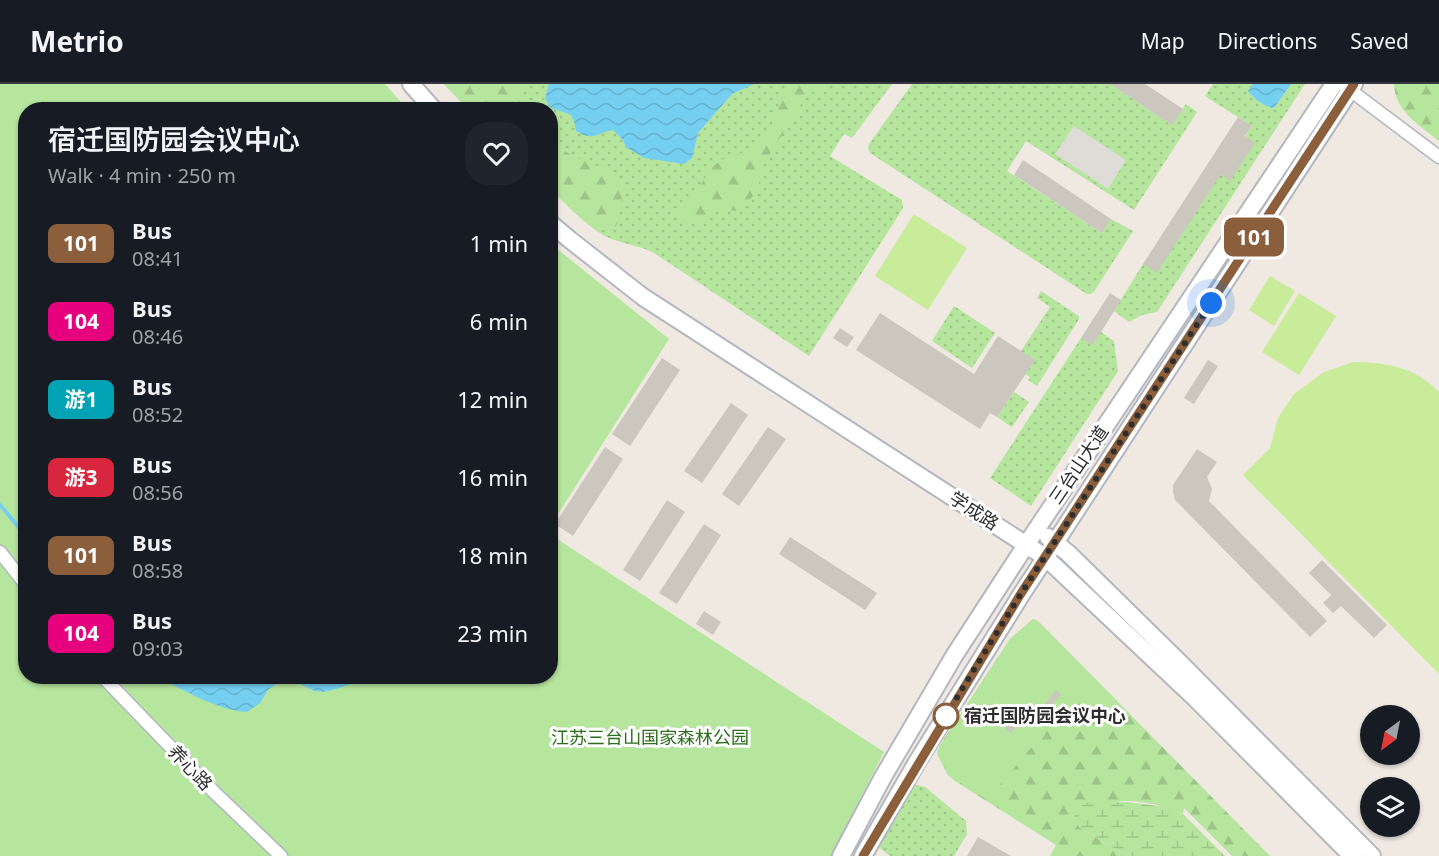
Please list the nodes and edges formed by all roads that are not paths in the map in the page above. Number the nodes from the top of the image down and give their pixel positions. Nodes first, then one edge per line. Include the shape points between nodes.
1 (411, 84) edge
2 (1334, 84) edge
3 (1349, 86) edge
4 (427, 102) edge
5 (1439, 157) edge
6 (558, 229) edge
7 (1036, 529) junction
8 (1056, 541) junction
9 (1026, 545) junction
10 (0, 552) edge
11 (1045, 557) junction
12 (18, 575) edge
13 (110, 684) edge
14 (281, 856) edge
15 (840, 856) edge
16 (862, 856) edge
17 (1352, 856) edge
18 (1372, 856) edge

1 - 4 main road
2 - 7 main road, 三台山大道
3 - 5 street
3 - 8 main road, 三台山大道
6 - 9 main road, 学成路 via 643,297
7 - 8 main road
7 - 9 main road, 三台山大道
8 - 11 main road, 三台山大道
8 - 18 main road
9 - 11 main road, 学成路
9 - 15 main road, 三台山大道 via 948,666
10 - 12 street
11 - 16 main road, 三台山大道
11 - 17 main road, 学成路 via 1196,699
13 - 14 street, 养心路 via 214,793

